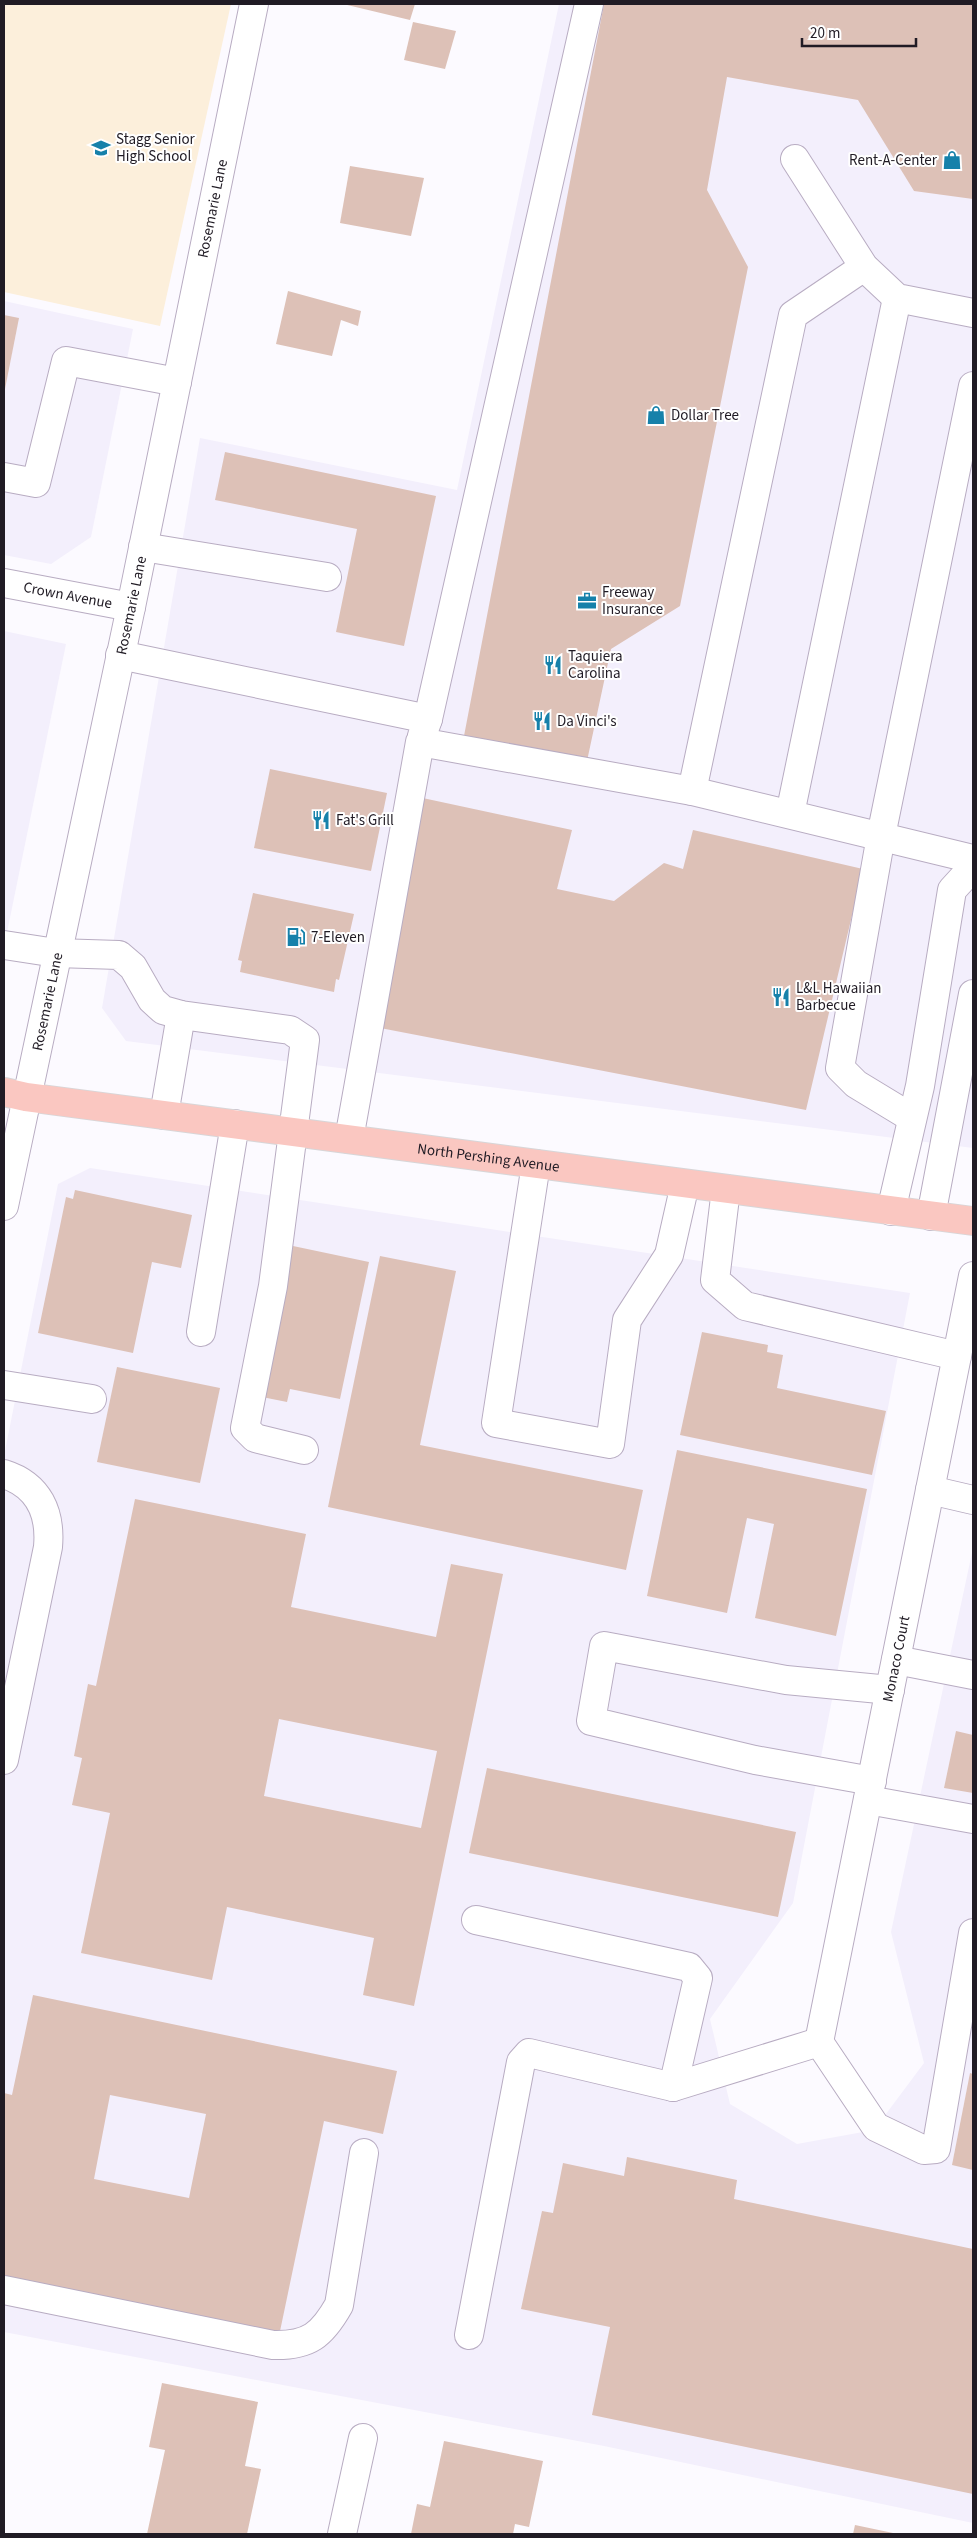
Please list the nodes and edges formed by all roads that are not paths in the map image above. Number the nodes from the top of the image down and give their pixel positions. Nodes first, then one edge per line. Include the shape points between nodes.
1 (254, 4) edge
2 (589, 4) edge
3 (795, 160) dead end
4 (864, 267) junction
5 (897, 298) junction
6 (973, 313) edge
7 (177, 382) junction
8 (973, 386) edge
9 (4, 477) edge
10 (143, 547) junction
11 (327, 577) dead end
12 (4, 582) edge
13 (131, 607) junction
14 (120, 655) junction
15 (424, 730) junction
16 (692, 791) junction
17 (790, 814) junction
18 (882, 836) junction
19 (973, 859) edge
20 (973, 867) edge
21 (4, 945) edge
22 (56, 952) junction
23 (973, 994) edge
24 (181, 1015) junction
25 (15, 1094) edge
26 (164, 1115) junction
27 (912, 1118) junction
28 (235, 1124) junction
29 (294, 1132) junction
30 (349, 1139) junction
31 (536, 1164) junction
32 (685, 1184) junction
33 (726, 1189) junction
34 (4, 1206) edge
35 (891, 1211) junction
36 (931, 1216) junction
37 (973, 1222) edge
38 (973, 1276) edge
39 (201, 1332) dead end
40 (964, 1343) edge
41 (4, 1385) edge
42 (92, 1399) dead end
43 (304, 1450) dead end
44 (4, 1474) edge
45 (930, 1490) junction
46 (973, 1500) edge
47 (896, 1660) junction
48 (973, 1675) edge
49 (890, 1690) junction
50 (4, 1760) edge
51 (870, 1790) junction
52 (973, 1819) edge
53 (476, 1920) dead end
54 (973, 1933) edge
55 (819, 2042) junction
56 (672, 2087) junction
57 (364, 2153) dead end
58 (4, 2290) edge
59 (469, 2335) dead end
60 (363, 2438) dead end
61 (342, 2534) edge

1 - 7 street, Rosemarie Lane
2 - 15 street
3 - 4 street
4 - 5 street
4 - 16 street via 792,315
5 - 6 street
5 - 17 street
7 - 9 street via 66,360 36,483
7 - 10 street, Rosemarie Lane
8 - 18 street
10 - 11 street
10 - 13 street, Rosemarie Lane
12 - 13 street, Crown Avenue
13 - 14 street, Rosemarie Lane
14 - 15 street
14 - 22 street, Rosemarie Lane
15 - 16 street
15 - 30 street
16 - 17 street
17 - 18 street
18 - 19 street
18 - 27 street via 840,1068 856,1084
20 - 27 street via 952,890
21 - 22 street
22 - 24 street via 119,955 133,966 152,1000 164,1010
22 - 25 street, Rosemarie Lane
23 - 36 street
24 - 26 street
24 - 29 street via 290,1030 305,1040
25 - 26 main road, North Pershing Avenue
25 - 34 street, Rosemarie Lane
26 - 28 main road, North Pershing Avenue
27 - 35 street
28 - 29 main road, North Pershing Avenue
28 - 39 street
29 - 30 main road, North Pershing Avenue
29 - 43 street via 273,1286 245,1428 254,1438
30 - 31 main road, North Pershing Avenue
31 - 32 main road, North Pershing Avenue
31 - 32 street via 496,1423 610,1444 627,1320 669,1255
32 - 33 main road, North Pershing Avenue
33 - 35 main road, North Pershing Avenue
33 - 40 street via 715,1280 745,1306
35 - 36 main road, North Pershing Avenue
36 - 37 main road, North Pershing Avenue
38 - 40 street, Monaco Court
40 - 45 street, Monaco Court
41 - 42 street
44 - 50 street via 36,1494 50,1527
45 - 46 street
45 - 47 street, Monaco Court
47 - 48 street
47 - 49 street, Monaco Court
49 - 51 street, Monaco Court
49 - 51 street via 786,1680 604,1646 591,1721
51 - 52 street
51 - 55 street, Monaco Court
53 - 56 street via 689,1967 698,1978
54 - 55 street via 936,2149 924,2150 876,2127
55 - 56 street
56 - 59 street via 530,2053 521,2062
57 - 58 street via 339,2305 317,2336 294,2346 273,2345
60 - 61 street

